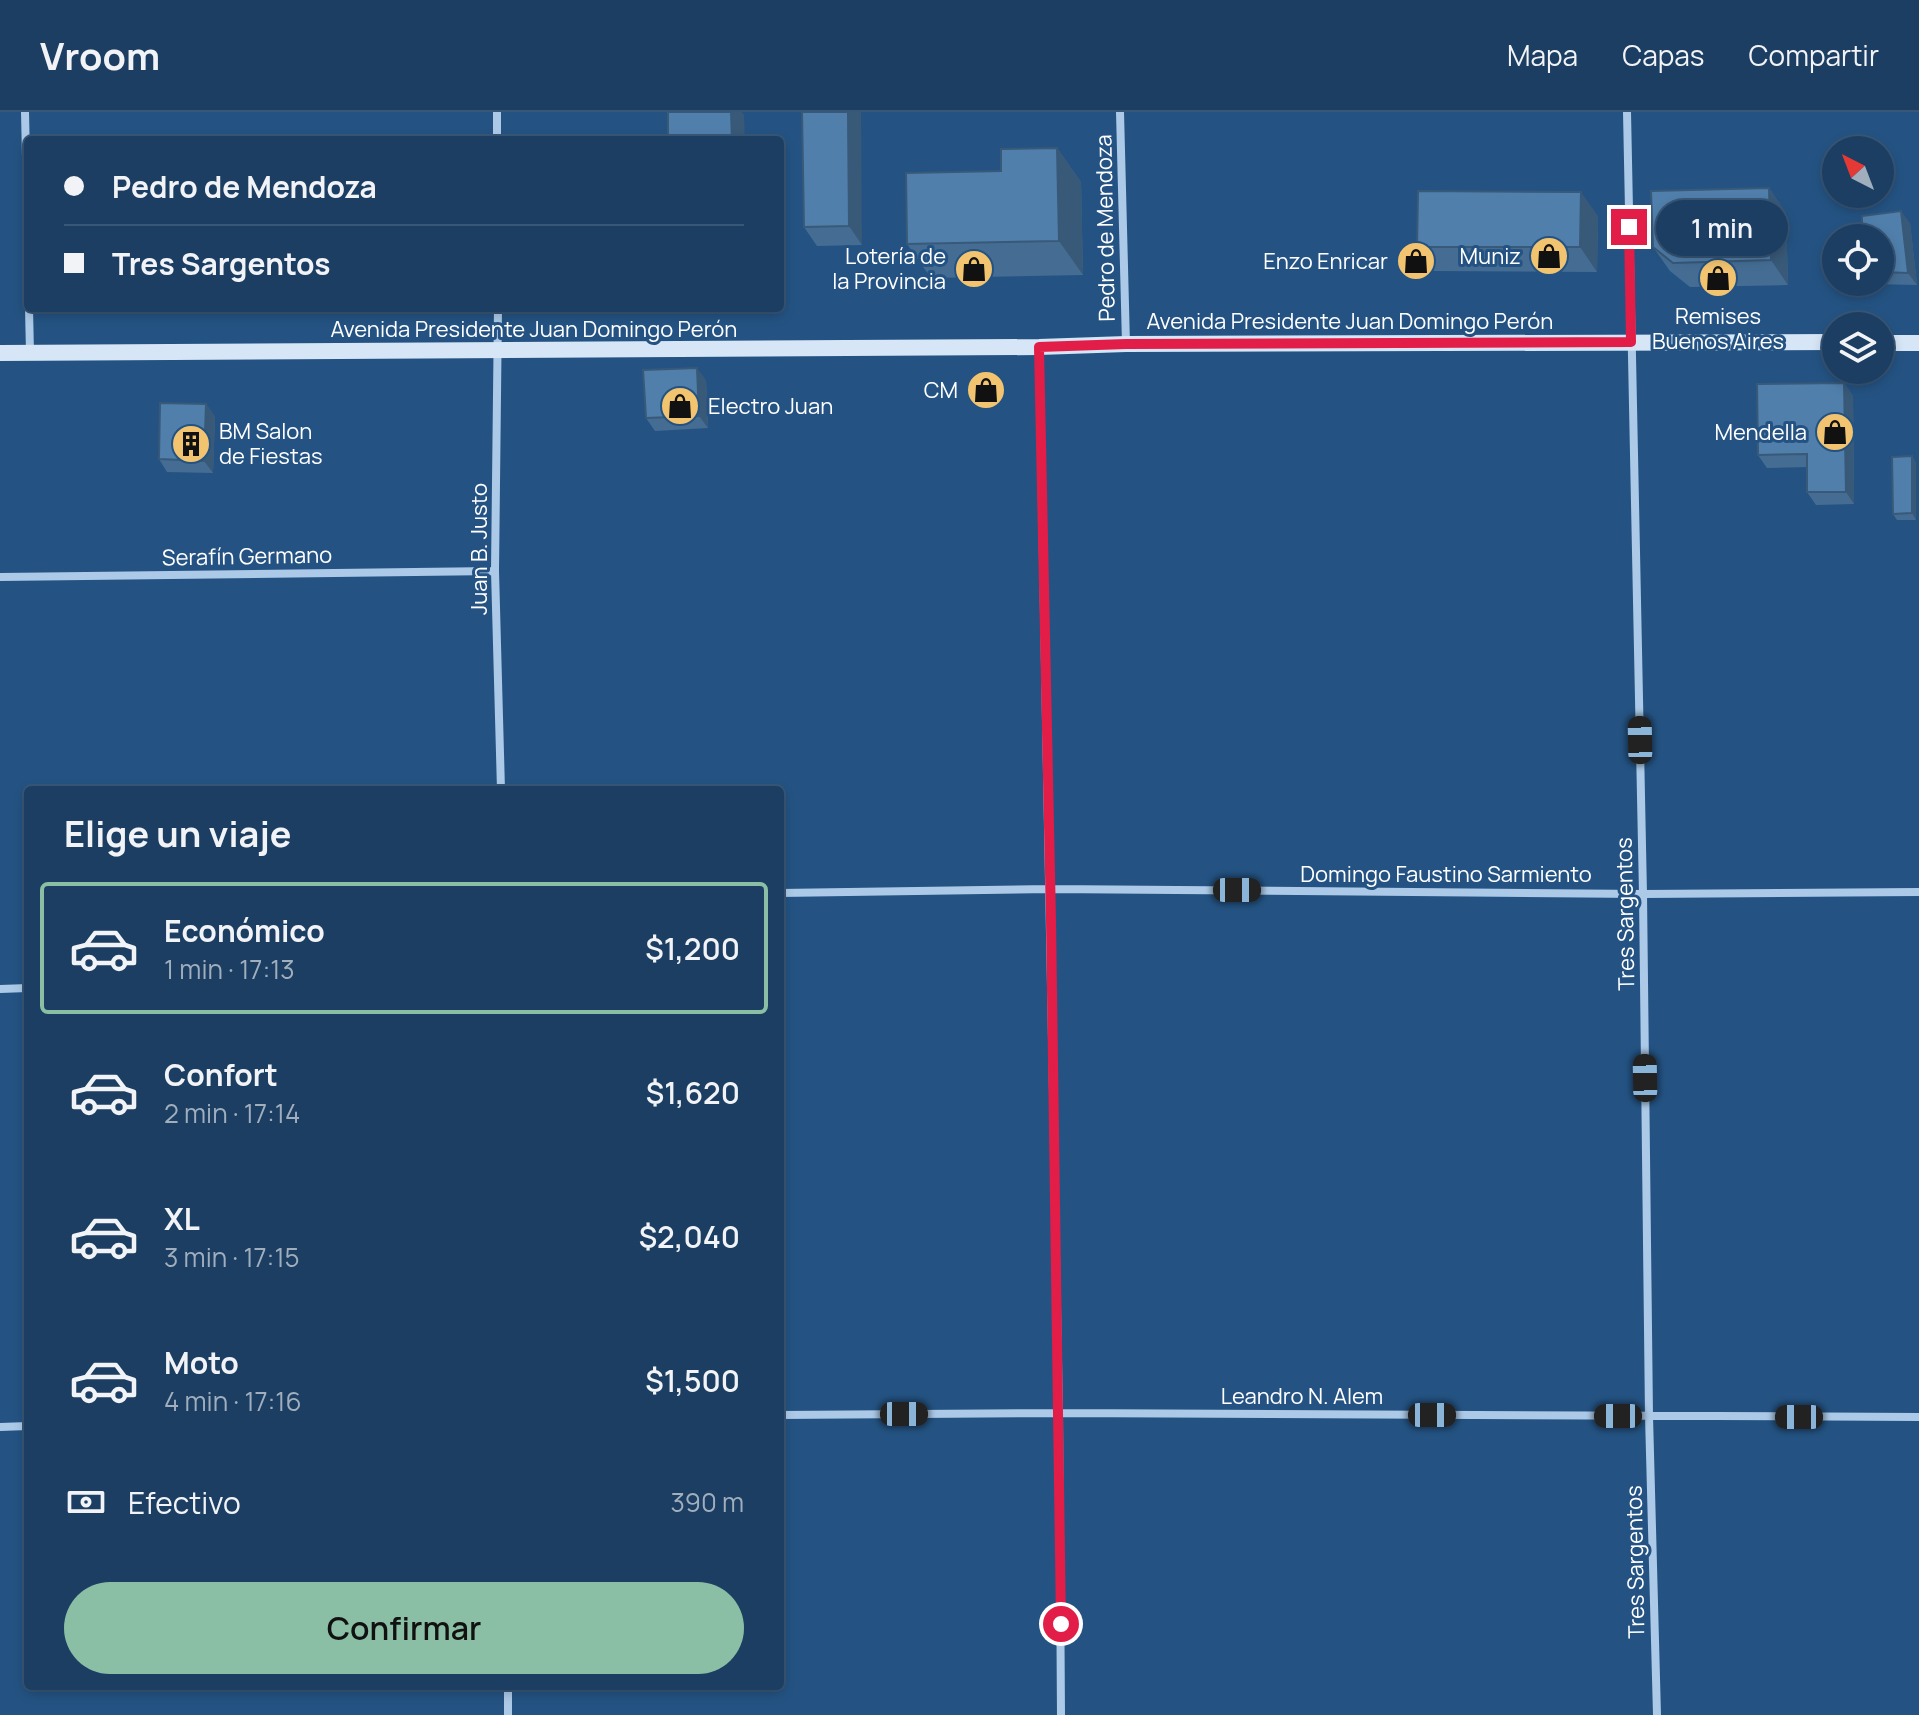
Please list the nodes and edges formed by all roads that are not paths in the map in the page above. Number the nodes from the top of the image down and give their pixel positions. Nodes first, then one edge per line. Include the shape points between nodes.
1 (25, 112) edge
2 (497, 112) edge
3 (1120, 112) edge
4 (1627, 112) edge
5 (26, 136) edge
6 (497, 136) edge
7 (29, 312) edge
8 (498, 312) edge
9 (1631, 342) junction
10 (1822, 342) edge
11 (1894, 343) edge
12 (1919, 343) edge
13 (1126, 344) junction
14 (1039, 347) junction
15 (499, 352) junction
16 (0, 353) edge
17 (30, 353) junction
18 (495, 571) junction
19 (0, 577) edge
20 (501, 786) edge
21 (1050, 889) junction
22 (1919, 892) edge
23 (784, 893) edge
24 (1643, 894) junction
25 (24, 988) edge
26 (0, 989) edge
27 (1059, 1413) junction
28 (784, 1415) edge
29 (1649, 1416) junction
30 (1919, 1417) edge
31 (24, 1426) edge
32 (0, 1427) edge
33 (508, 1690) edge
34 (508, 1715) edge
35 (1061, 1715) edge
36 (1657, 1715) edge

1 - 5 street
2 - 6 street
3 - 13 street, Pedro de Mendoza
4 - 9 street, Tres Sargentos
7 - 17 street
8 - 15 street, Juan B. Justo
9 - 10 main road, Avenida Presidente Juan Domingo Perón
9 - 13 main road, Avenida Presidente Juan Domingo Perón
9 - 24 street, Tres Sargentos
11 - 12 main road
13 - 14 main road, Avenida Presidente Juan Domingo Perón
14 - 15 main road, Avenida Presidente Juan Domingo Perón
14 - 21 street
15 - 17 main road, Avenida Presidente Juan Domingo Perón
15 - 18 street, Juan B. Justo
16 - 17 main road, Avenida Presidente Juan Domingo Perón
18 - 19 street, Serafín Germano
18 - 20 street, Juan B. Justo
21 - 23 street, Domingo Faustino Sarmiento
21 - 24 street, Domingo Faustino Sarmiento
21 - 27 street
22 - 24 street, Domingo Faustino Sarmiento
24 - 29 street, Tres Sargentos
25 - 26 street
27 - 28 street, Leandro N. Alem
27 - 29 street, Leandro N. Alem
27 - 35 street
29 - 30 street, Leandro N. Alem
29 - 36 street, Tres Sargentos
31 - 32 street
33 - 34 street

